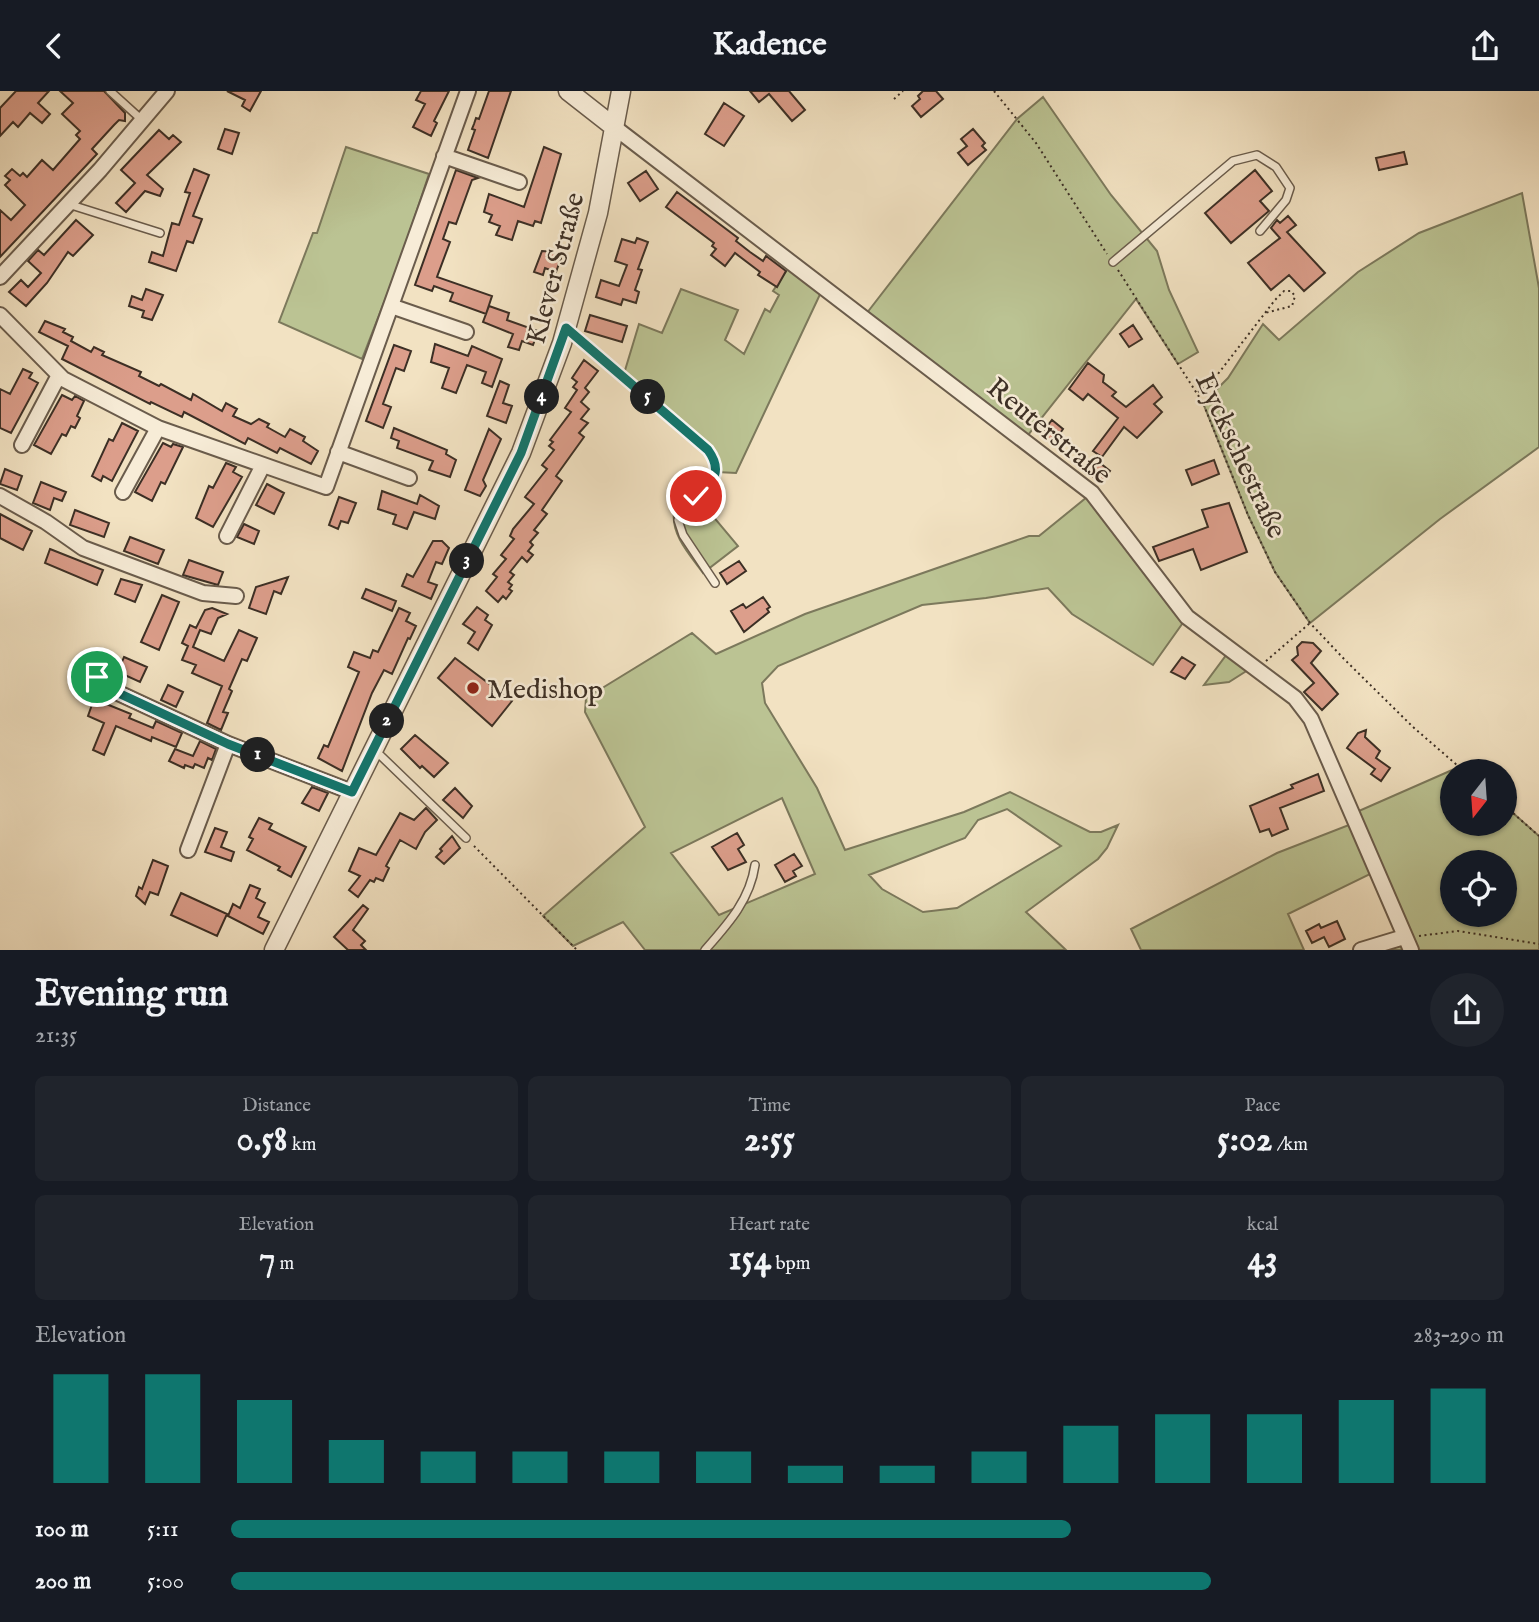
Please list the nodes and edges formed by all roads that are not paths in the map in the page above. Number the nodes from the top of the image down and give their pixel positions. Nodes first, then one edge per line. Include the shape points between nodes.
1 (110, 91) edge
2 (167, 91) edge
3 (468, 91) edge
4 (568, 91) edge
5 (621, 91) edge
6 (142, 120) junction
7 (620, 132) junction
8 (444, 156) junction
9 (519, 182) dead end
10 (68, 204) junction
11 (1260, 231) dead end
12 (160, 233) dead end
13 (1113, 262) road end
14 (0, 277) edge
15 (391, 306) junction
16 (0, 315) edge
17 (566, 328) junction
18 (466, 332) dead end
19 (59, 375) junction
20 (158, 428) junction
21 (22, 445) dead end
22 (338, 452) junction
23 (263, 465) junction
24 (410, 478) dead end
25 (123, 492) dead end
26 (0, 496) edge
27 (227, 536) dead end
28 (715, 583) dead end
29 (236, 596) dead end
30 (97, 677) dead end
31 (228, 744) junction
32 (372, 752) junction
33 (352, 792) junction
34 (466, 838) road end
35 (188, 850) dead end
36 (755, 865) dead end
37 (1408, 944) edge
38 (274, 950) edge
39 (705, 950) edge
40 (1361, 950) edge

1 - 6 lane
2 - 6 street
3 - 8 street
4 - 7 street, Reuterstraße
5 - 7 street, Klever Straße
6 - 10 street
7 - 17 street, Klever Straße
7 - 37 street, Reuterstraße via 1092,493 1187,617 1294,698 1311,719
8 - 9 street
8 - 15 street
10 - 12 lane
10 - 14 street
11 - 13 lane via 1286,200 1290,188 1276,167 1257,155 1233,161
15 - 18 street
15 - 22 street
16 - 19 street
17 - 28 lane via 713,457 717,465 714,481 684,506 678,520
17 - 32 street, Klever Straße via 521,453
19 - 20 street
19 - 21 street
20 - 23 street
20 - 25 street
22 - 23 street via 326,487
22 - 24 street
23 - 27 street
26 - 29 street via 83,548 203,593
30 - 31 street via 114,691
31 - 33 street
31 - 35 street
32 - 33 street, Klever Straße
32 - 34 lane
33 - 38 street, Klever Straße
36 - 39 lane via 753,883 736,915
37 - 40 street

